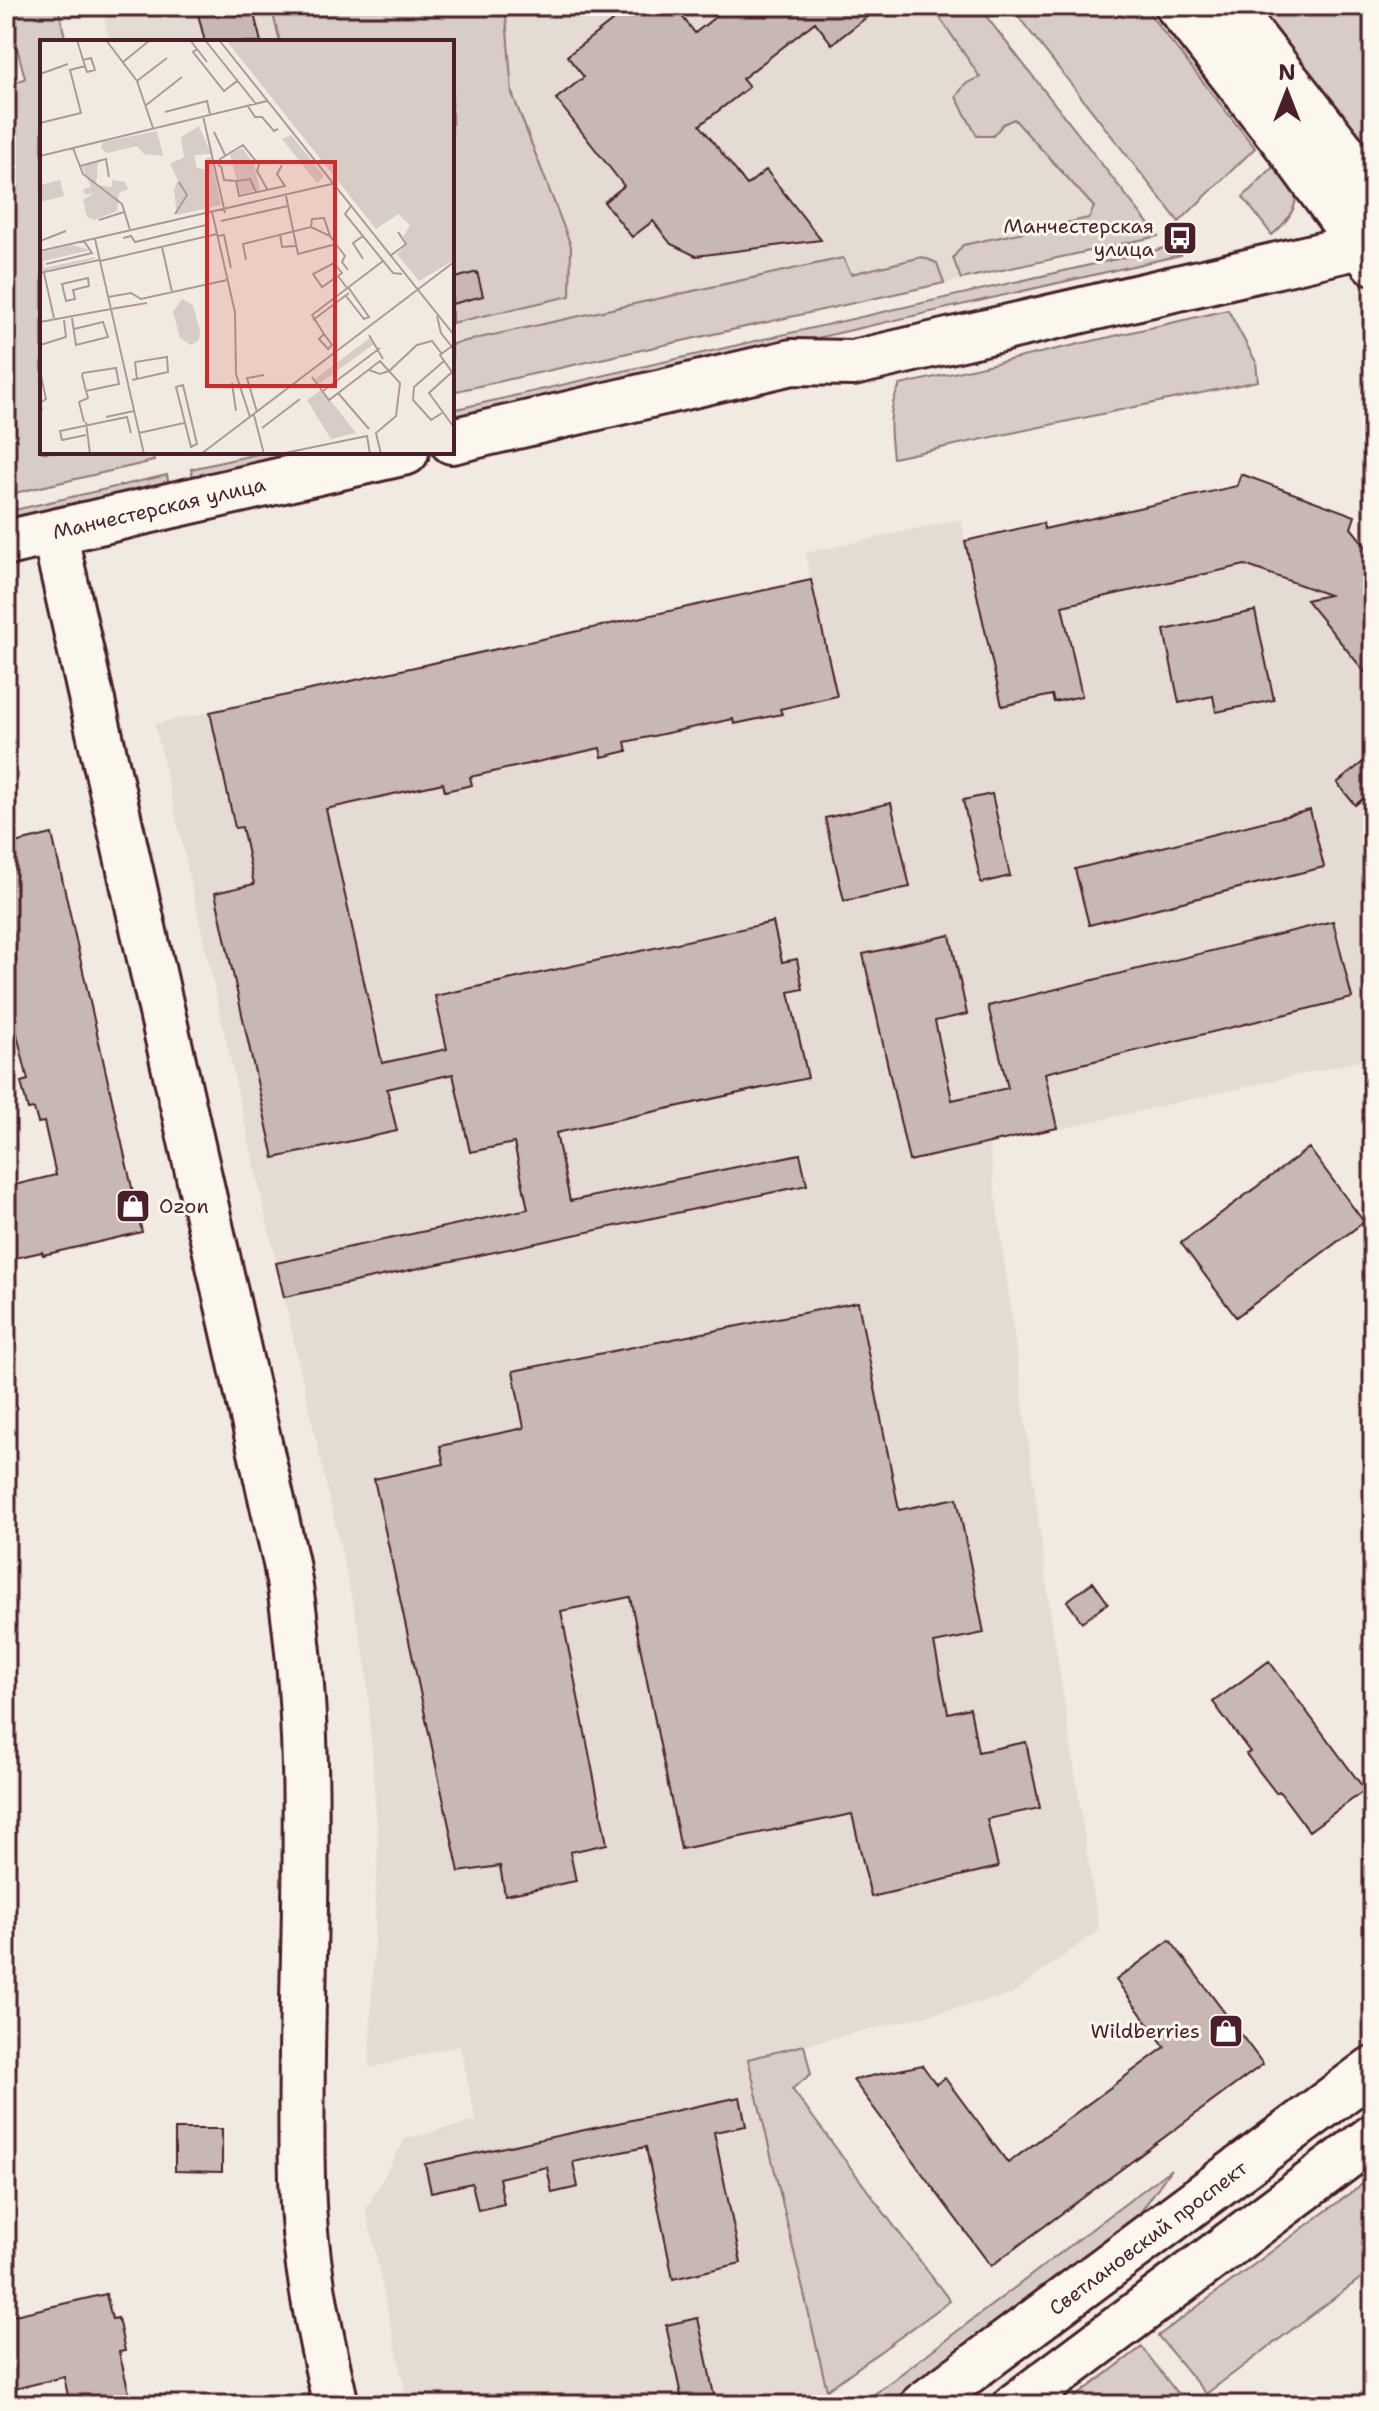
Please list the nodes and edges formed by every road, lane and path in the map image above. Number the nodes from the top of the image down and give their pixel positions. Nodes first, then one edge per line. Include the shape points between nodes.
1 (1178, 6) edge
2 (1228, 6) edge
3 (1373, 190) edge
4 (1369, 248) edge
5 (454, 441) edge
6 (397, 454) edge
7 (54, 532) junction
8 (6, 543) edge
9 (1373, 2069) edge
10 (1373, 2137) edge
11 (336, 2405) edge
12 (923, 2405) edge
13 (1016, 2405) edge

1 - 4 street
2 - 3 street
4 - 5 street via 853,363 792,362
6 - 7 street, Манчестерская улица
7 - 8 street, Манчестерская улица
7 - 11 street via 295,1616 305,1735 302,2179 312,2284
9 - 12 street, Светлановский проспект
10 - 13 street

